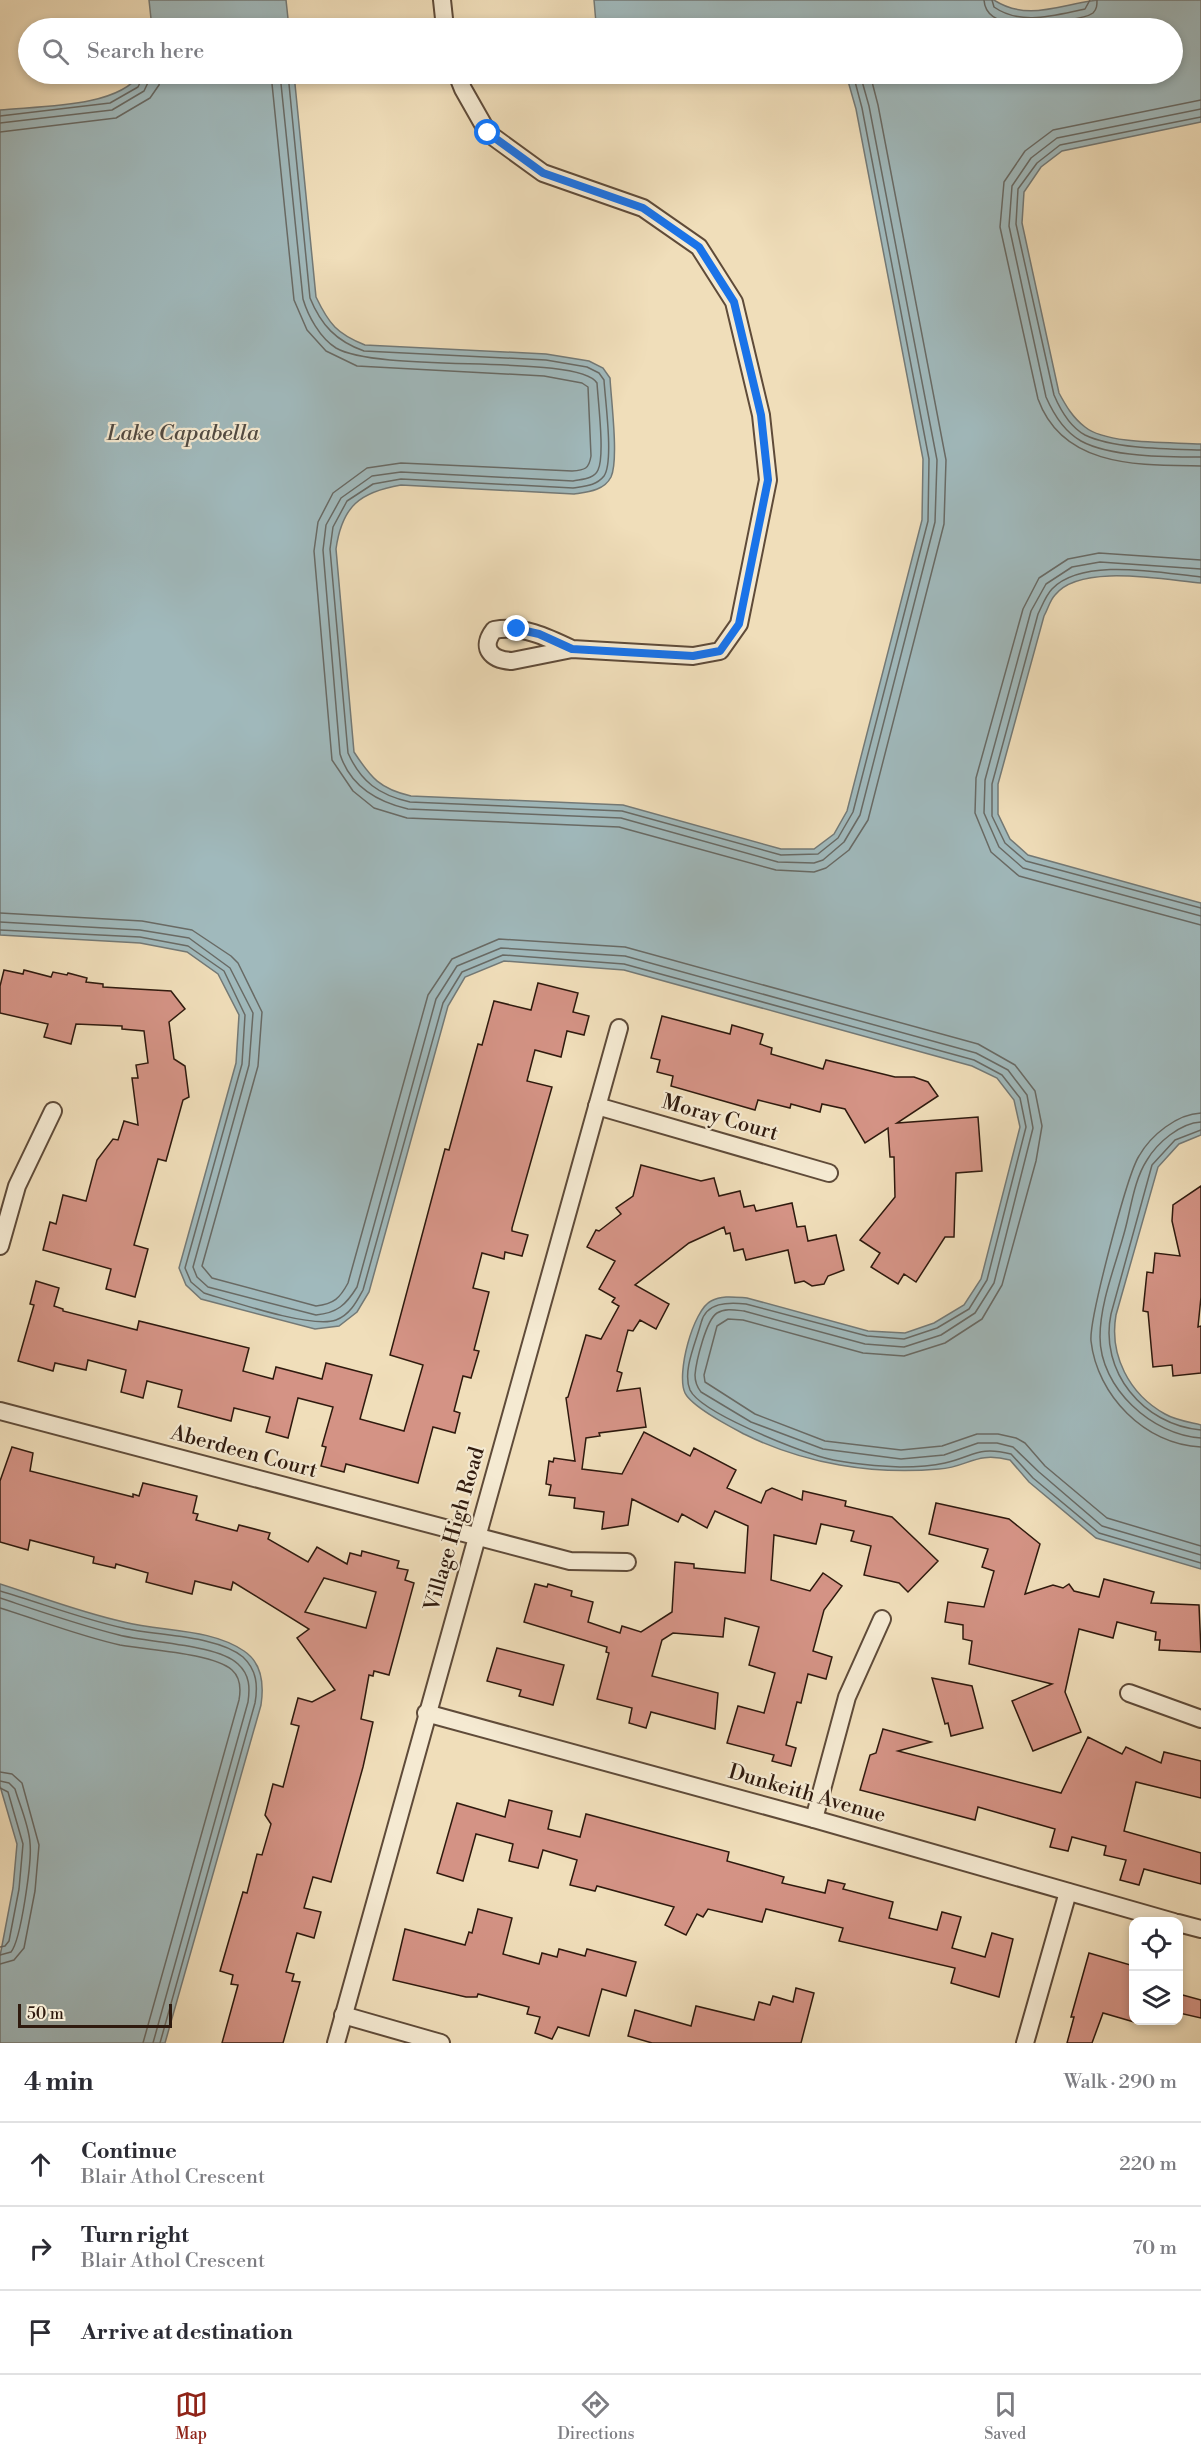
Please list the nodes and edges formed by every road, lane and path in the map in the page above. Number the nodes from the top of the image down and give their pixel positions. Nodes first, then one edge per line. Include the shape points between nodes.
1 (442, 0) edge
2 (444, 18) edge
3 (461, 84) edge
4 (572, 649) dead end
5 (619, 1028) dead end
6 (597, 1106) junction
7 (53, 1111) dead end
8 (830, 1173) dead end
9 (0, 1246) edge
10 (0, 1411) edge
11 (476, 1538) junction
12 (627, 1562) dead end
13 (882, 1619) dead end
14 (1129, 1693) dead end
15 (426, 1713) junction
16 (1201, 1719) edge
17 (814, 1819) junction
18 (1068, 1892) junction
19 (1156, 1917) edge
20 (1183, 1924) edge
21 (1201, 1929) edge
22 (343, 2015) junction
23 (336, 2043) edge
24 (441, 2043) edge
25 (1025, 2043) edge

1 - 2 street
3 - 4 street via 488,133 543,173 643,208 699,247 734,302 761,415 768,480 739,624 720,651 693,656
5 - 6 street, Village High Road
6 - 8 street, Moray Court
6 - 11 street, Village High Road
7 - 9 street via 17,1186
10 - 11 street, Aberdeen Court
11 - 12 street, Aberdeen Court via 570,1561
11 - 15 street, Village High Road
13 - 17 street via 847,1697
14 - 16 street
15 - 17 street, Dunkeith Avenue
15 - 22 street, Village High Road
17 - 18 street, Dunkeith Avenue
18 - 19 street, Dunkeith Avenue
18 - 25 street
20 - 21 street
22 - 23 street, Village High Road
22 - 24 street

